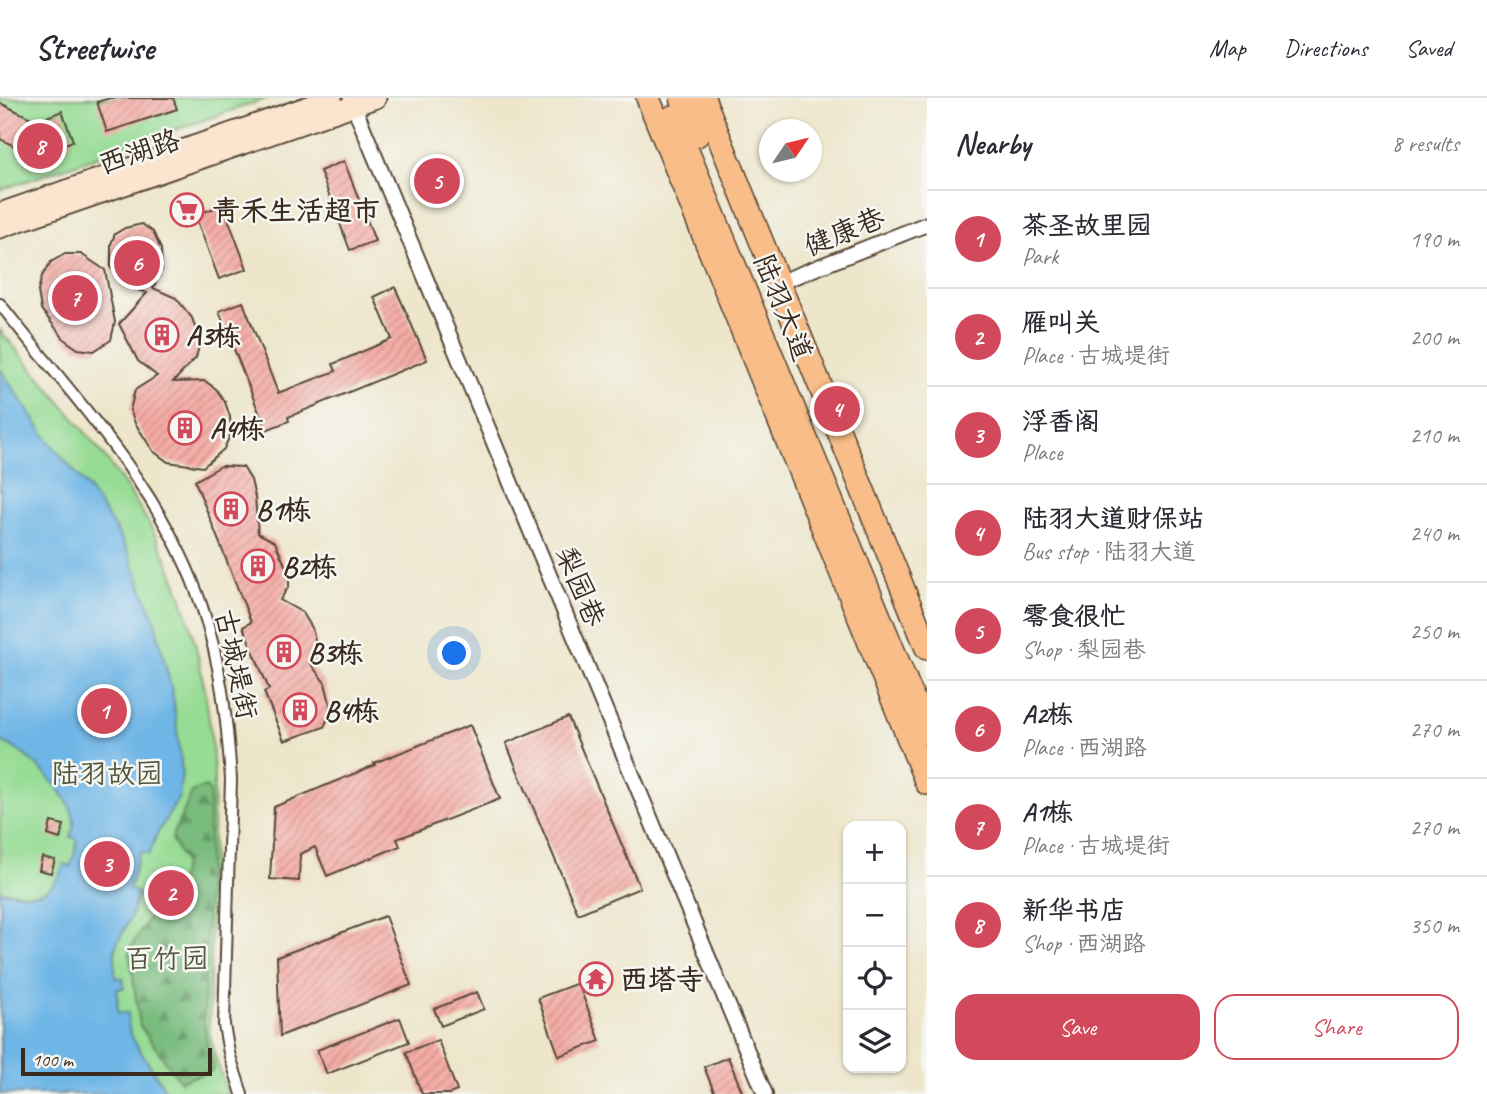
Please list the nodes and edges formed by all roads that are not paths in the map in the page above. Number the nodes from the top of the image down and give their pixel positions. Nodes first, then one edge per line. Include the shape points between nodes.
1 (332, 98) edge
2 (376, 98) edge
3 (648, 98) edge
4 (665, 98) edge
5 (682, 98) edge
6 (703, 98) edge
7 (353, 102) edge
8 (0, 213) edge
9 (927, 224) edge
10 (0, 229) edge
11 (778, 283) junction
12 (0, 304) edge
13 (927, 648) edge
14 (927, 698) edge
15 (927, 733) edge
16 (927, 783) edge
17 (242, 1094) edge
18 (765, 1094) edge

1 - 8 main road, 西湖路
2 - 7 main road, 西湖路
3 - 16 main road
4 - 15 main road, 陆羽大道
5 - 14 main road, 陆羽大道
6 - 11 main road
7 - 10 main road, 西湖路
7 - 18 street, 梨园巷
9 - 11 street, 健康巷
11 - 13 main road
12 - 17 street, 古城堤街 via 143,486 176,543 202,606 222,687 229,748 224,1026

